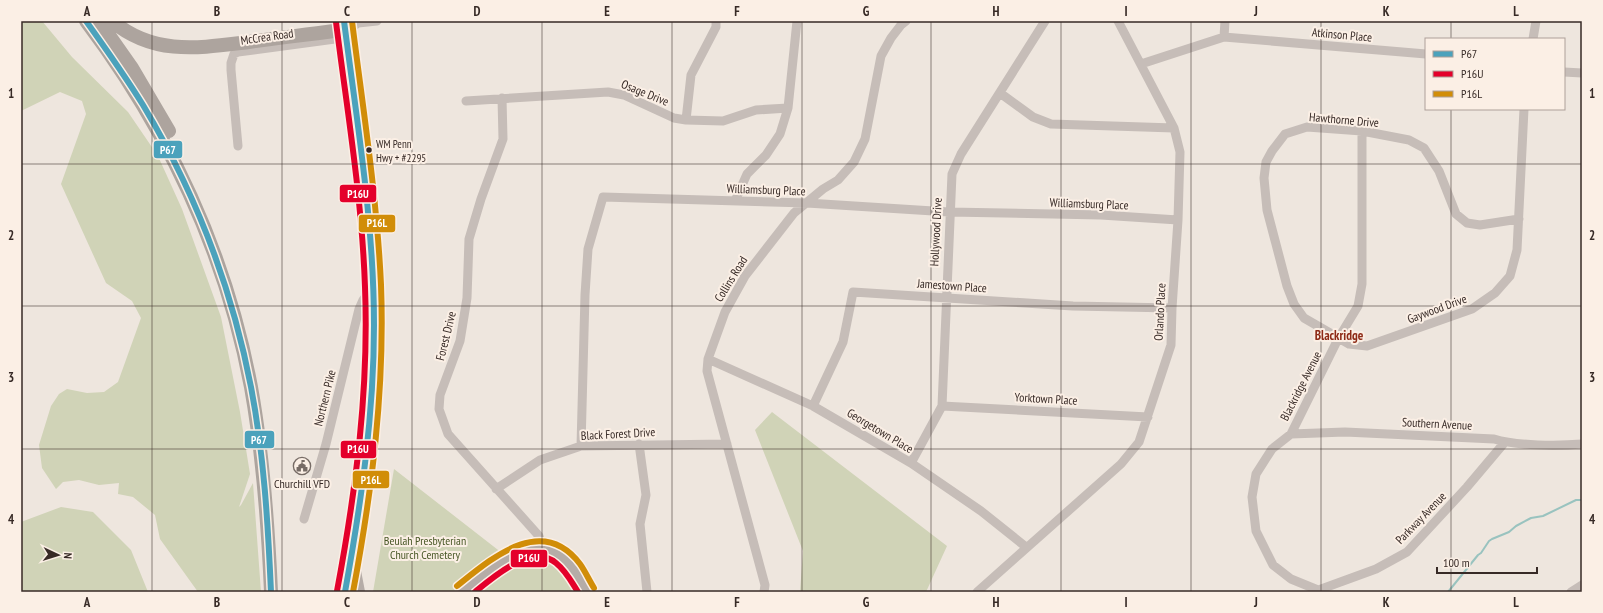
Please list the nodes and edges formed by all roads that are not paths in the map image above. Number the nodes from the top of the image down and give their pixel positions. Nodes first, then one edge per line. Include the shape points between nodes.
1 (86, 21) edge
2 (99, 21) edge
3 (112, 21) edge
4 (377, 21) edge
5 (716, 21) edge
6 (797, 21) edge
7 (906, 21) edge
8 (1045, 21) edge
9 (1118, 21) edge
10 (1225, 21) edge
11 (345, 26) edge
12 (1538, 27) edge
13 (1224, 37) junction
14 (1533, 38) edge
15 (1425, 54) edge
16 (1141, 64) junction
17 (1565, 72) edge
18 (1582, 73) edge
19 (1000, 93) junction
20 (502, 98) junction
21 (466, 101) dead end
22 (788, 108) junction
23 (1524, 110) edge
24 (686, 120) junction
25 (1174, 128) junction
26 (1362, 131) junction
27 (238, 146) dead end
28 (735, 201) junction
29 (806, 203) junction
30 (949, 212) junction
31 (1519, 219) junction
32 (1178, 220) junction
33 (373, 286) junction
34 (946, 297) junction
35 (1172, 308) junction
36 (1338, 339) junction
37 (708, 359) junction
38 (813, 406) junction
39 (942, 406) junction
40 (1148, 417) junction
41 (1291, 434) junction
42 (1505, 442) junction
43 (639, 444) junction
44 (727, 444) junction
45 (1582, 444) edge
46 (581, 446) junction
47 (911, 464) junction
48 (496, 488) junction
49 (304, 519) dead end
50 (1026, 547) junction
51 (542, 548) junction
52 (353, 552) junction
53 (1582, 585) edge
54 (275, 591) edge
55 (1316, 591) edge
56 (345, 592) edge
57 (358, 592) edge
58 (462, 592) edge
59 (587, 592) edge
60 (647, 592) edge
61 (764, 592) edge
62 (977, 592) edge
63 (1571, 592) edge

1 - 54 highway via 124,74 161,136 194,201 222,275 240,339 254,410
2 - 54 highway via 142,84 181,153 211,220 236,290 263,409 270,469
3 - 11 highway via 127,32 147,41 162,46 188,48 334,31
4 - 11 street
5 - 24 street via 716,27 691,76
6 - 22 street
7 - 29 street, Collins Road via 891,38 881,56 865,139 854,162 838,180
8 - 19 street, Hollywood Drive
9 - 16 street, Orlando Place
10 - 13 street
11 - 27 street, McCrea Road via 335,40 234,54 231,70
11 - 33 main road
12 - 14 street
13 - 15 street, Atkinson Place
13 - 16 street, Atkinson Place
16 - 25 street, Orlando Place
17 - 18 street
19 - 25 street via 1033,117 1051,124
19 - 30 street, Hollywood Drive via 961,154 952,174
20 - 21 street, Osage Drive
20 - 24 street, Osage Drive via 608,92 624,95 669,116
20 - 48 street, Forest Drive via 503,139 481,199 470,239 467,298 460,341 440,395 439,409 448,434
22 - 24 street, Osage Drive via 756,110 722,121
22 - 28 street via 780,134 766,155 747,174
23 - 31 street, Gaywood Drive
25 - 32 street, Orlando Place via 1180,152
26 - 31 street, Hawthorne Drive via 1409,140 1424,148 1440,171 1456,214 1467,223 1480,225
26 - 36 street, Blackridge Avenue via 1362,284 1358,306
26 - 36 street, Hawthorne Drive via 1307,127 1285,134 1266,162 1267,210 1294,304 1304,318
28 - 29 street, Williamsburg Place
28 - 46 street, Williamsburg Place via 603,197 588,250 584,303
29 - 30 street, Williamsburg Place
29 - 37 street, Collins Road via 794,213 745,276 725,312
30 - 32 street, Williamsburg Place via 1101,215
30 - 34 street, Hollywood Drive
31 - 36 street, Gaywood Drive via 1517,250 1510,276 1495,293 1472,309 1367,346 1349,344
32 - 35 street, Orlando Place
33 - 49 street, Northern Pike via 359,309 326,444
33 - 52 main road via 374,353 370,433 364,490
34 - 35 street, Jamestown Place via 1072,306
34 - 38 street, Jamestown Place via 853,292 844,342
34 - 39 street, Hollywood Drive
35 - 40 street, Orlando Place via 1171,345
36 - 41 street, Blackridge Avenue
37 - 38 street, Georgetown Place
37 - 44 street, Collins Road via 708,371
38 - 47 street, Georgetown Place
39 - 40 street, Yorktown Place
39 - 47 street, Hollywood Drive
40 - 50 street, Orlando Place via 1139,442 1121,464
41 - 42 street, Southern Avenue via 1353,433 1494,439
41 - 55 street, Blackridge Avenue via 1272,449 1256,474 1252,497 1256,531 1273,565 1291,579
42 - 45 street, Southern Avenue
42 - 55 street, Parkway Avenue via 1407,552 1376,568
43 - 44 street, Black Forest Drive
43 - 46 street, Black Forest Drive
43 - 60 street via 646,495 640,524
44 - 61 street, Collins Road via 765,585
46 - 48 street, Black Forest Drive via 540,460
47 - 50 street, Georgetown Place via 980,511
48 - 51 street, Forest Drive via 539,536
50 - 62 street, Orlando Place
51 - 58 main road via 510,556
51 - 59 main road via 566,559
52 - 56 main road
52 - 57 main road
53 - 63 street

